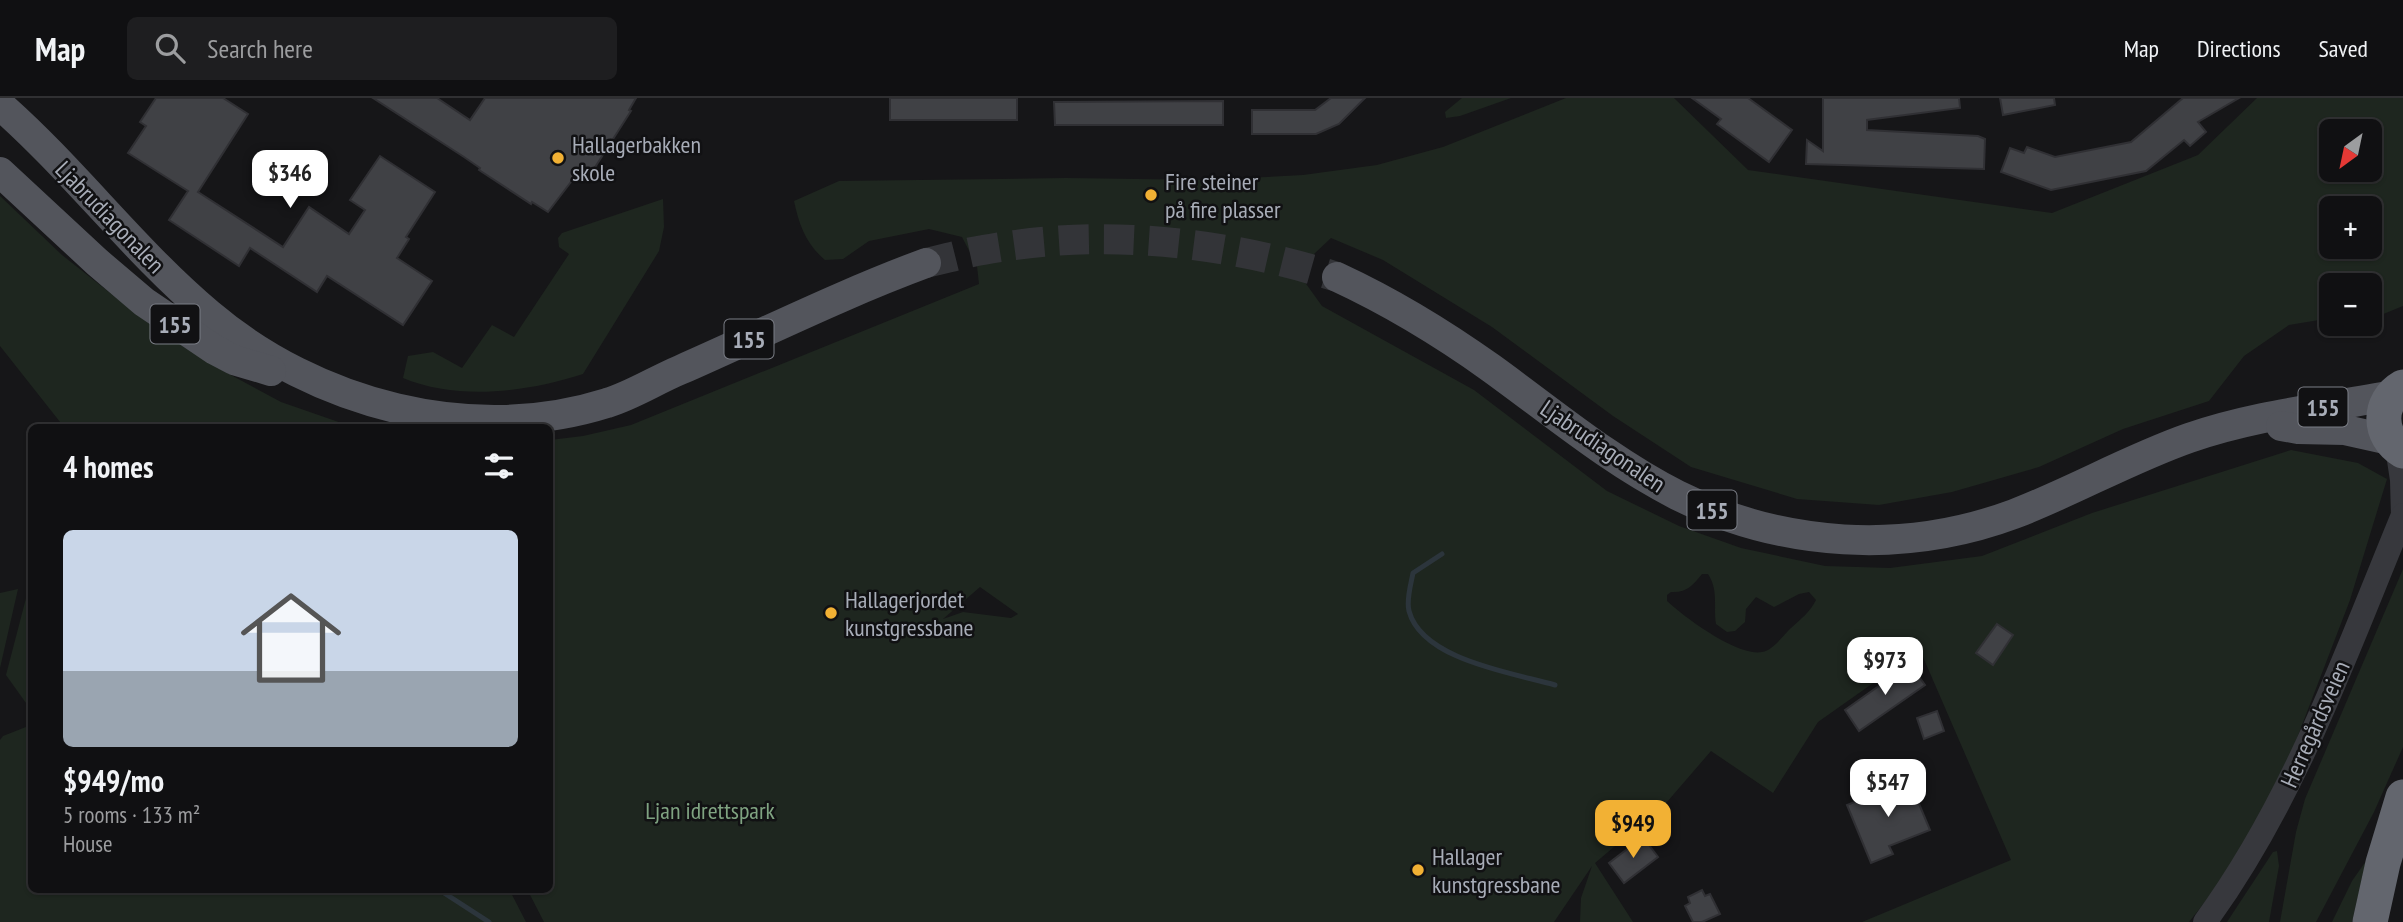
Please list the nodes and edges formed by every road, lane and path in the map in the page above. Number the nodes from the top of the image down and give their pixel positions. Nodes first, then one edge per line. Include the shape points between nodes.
1 (0, 105) edge
2 (0, 172) edge
3 (926, 263) tunnel mouth
4 (1337, 277) tunnel mouth
5 (319, 384) junction
6 (2398, 391) edge
7 (2253, 422) junction
8 (2397, 446) edge
9 (2403, 515) edge
10 (2403, 797) edge
11 (2205, 922) edge
12 (2370, 922) edge

1 - 5 main road, Ljabrudiagonalen / 155 via 178,288 245,342
2 - 5 main road, 155 via 127,288 197,339 234,360
3 - 5 main road, Ljabrudiagonalen / 155 via 869,284 608,403 572,412 493,419 435,415 374,403
4 - 7 main road, Ljabrudiagonalen / 155 via 1426,324 1640,474 1709,509 1797,535 1903,540 1976,525 2056,496 2165,446
6 - 7 main road, Ljabrudiagonalen / 155
6 - 8 highway via 2383,417
7 - 8 main road, Ljabrudiagonalen / 155 via 2345,430
8 - 9 street, Herregårdsveien
9 - 11 street, Herregårdsveien via 2307,747 2262,835
10 - 12 highway

